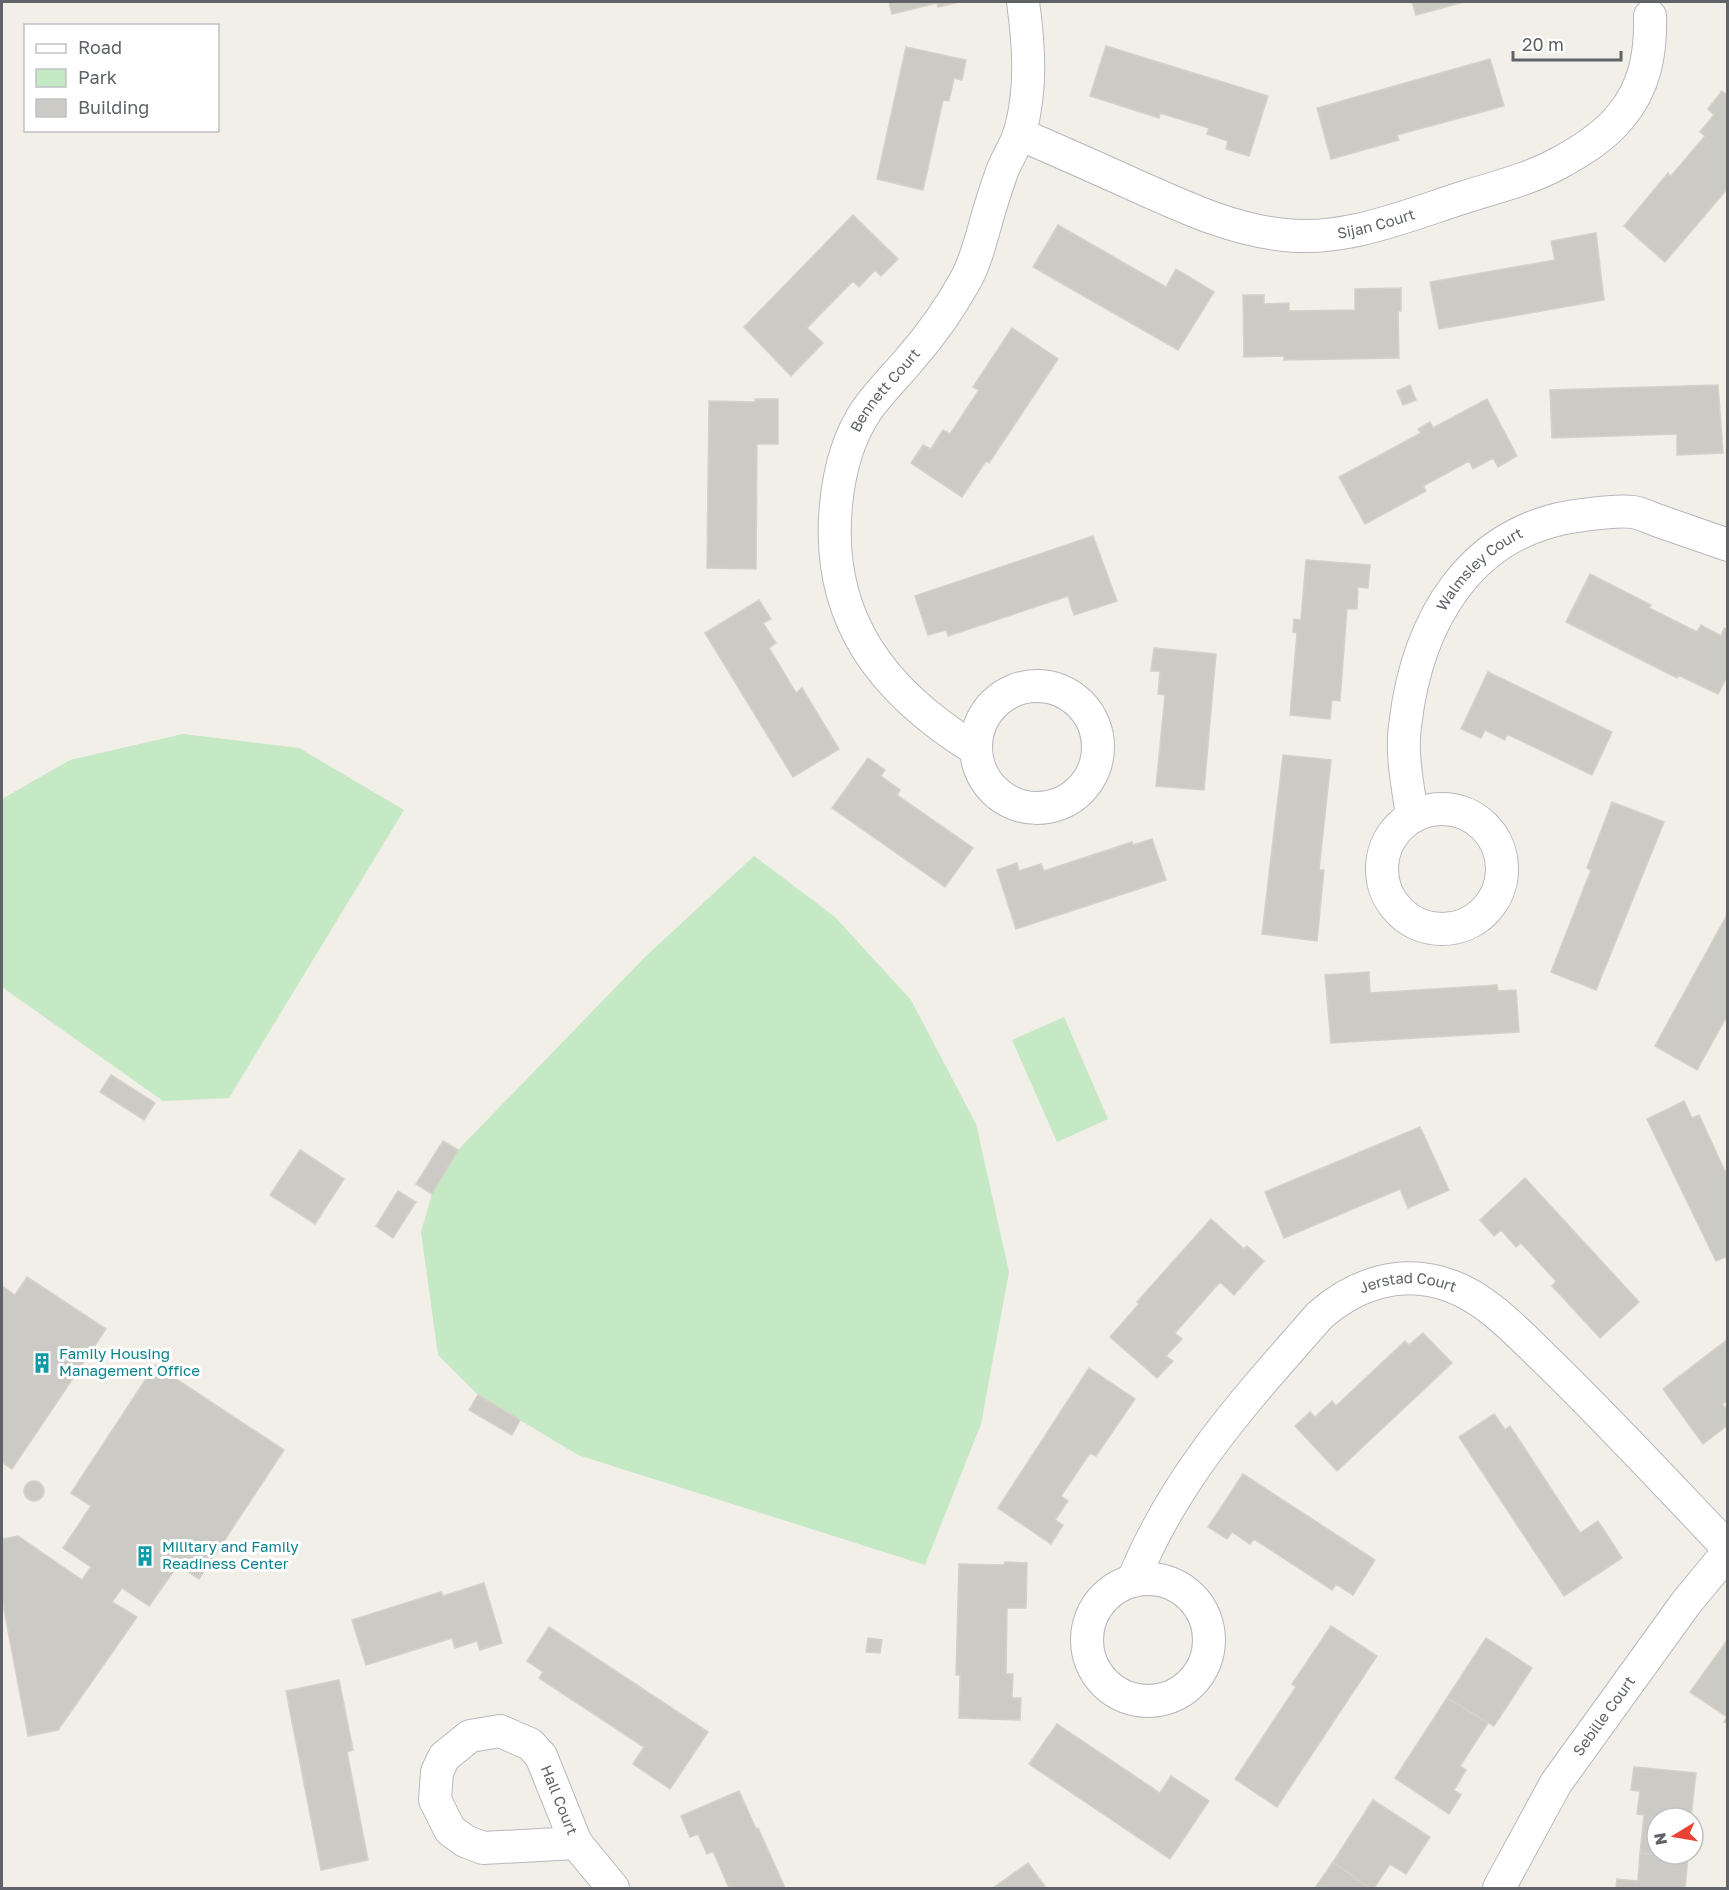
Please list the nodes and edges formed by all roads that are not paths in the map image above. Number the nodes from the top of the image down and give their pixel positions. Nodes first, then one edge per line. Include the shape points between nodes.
1 (1023, 2) edge
2 (1643, 6) edge
3 (1019, 134) junction
4 (1728, 545) edge
5 (975, 749) dead end
6 (1412, 816) dead end
7 (1728, 1550) edge
8 (1133, 1581) dead end
9 (576, 1843) junction
10 (613, 1888) edge
11 (1499, 1888) edge

1 - 3 street, Bennett Court via 1029,50 1028,88
2 - 3 street, Sijan Court via 1649,58 1640,86 1606,132 1557,164 1375,226 1306,236 1243,227 1187,208
3 - 5 street, Bennett Court via 967,279 933,330 873,402 856,429 841,471 834,526 844,603 863,645 918,710
4 - 6 street, Walmsley Court via 1635,512 1601,513 1549,521 1526,530 1470,571 1439,609 1426,634 1413,681 1404,751
7 - 8 street, Jerstad Court via 1602,1414 1496,1315 1451,1286 1404,1279 1365,1286 1342,1296 1320,1315 1206,1450 1167,1508
7 - 11 street, Sebille Court via 1556,1783
9 - 9 street, Hall Court via 483,1848 465,1841 450,1830 435,1800 437,1772 444,1757 471,1736 500,1731 530,1744 541,1756
9 - 10 street, Hall Court

